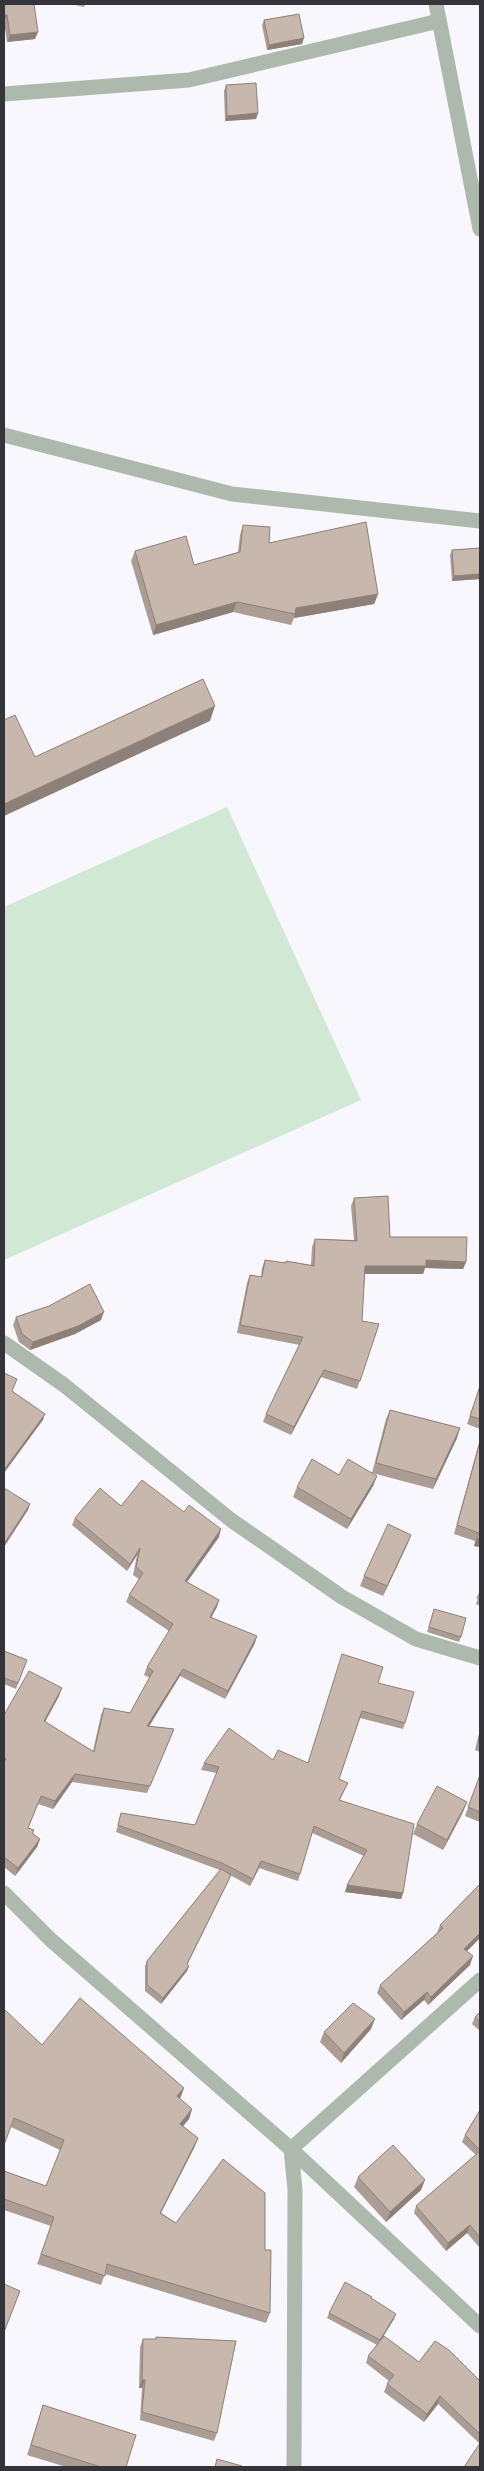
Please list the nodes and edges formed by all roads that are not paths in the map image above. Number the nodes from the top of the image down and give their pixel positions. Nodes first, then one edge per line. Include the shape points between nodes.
1 (436, 4) edge
2 (439, 21) junction
3 (4, 94) edge
4 (480, 229) edge
5 (4, 435) edge
6 (480, 520) edge
7 (4, 1343) edge
8 (480, 1658) edge
9 (4, 1893) edge
10 (480, 1980) edge
11 (291, 2149) junction
12 (480, 2326) edge
13 (294, 2467) edge

1 - 2 street
2 - 3 street via 190,80
2 - 4 street
5 - 6 street via 232,494
7 - 8 street via 64,1385 231,1520 342,1597 416,1639
9 - 11 street via 51,1940
10 - 11 street
11 - 12 street
11 - 13 street via 295,2190

